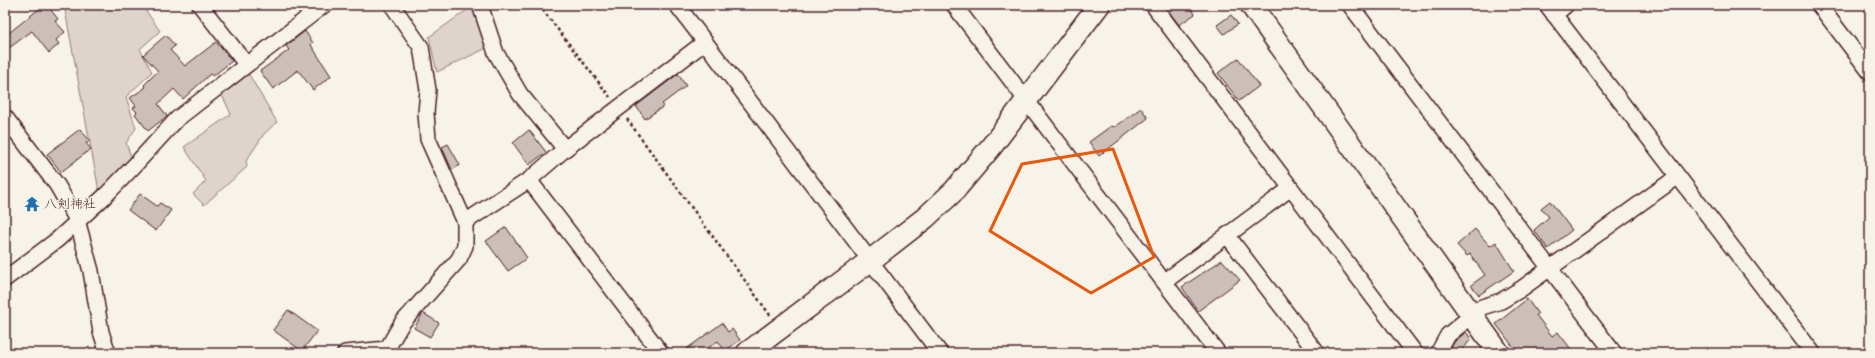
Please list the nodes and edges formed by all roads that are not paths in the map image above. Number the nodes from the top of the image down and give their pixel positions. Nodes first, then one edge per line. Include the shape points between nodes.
1 (200, 5) edge
2 (324, 5) edge
3 (392, 5) edge
4 (480, 5) edge
5 (677, 5) edge
6 (954, 5) edge
7 (1099, 5) edge
8 (1153, 5) edge
9 (1251, 5) edge
10 (1350, 5) edge
11 (1566, 5) edge
12 (1819, 5) edge
13 (1551, 10) edge
14 (705, 42) junction
15 (246, 64) junction
16 (1870, 72) edge
17 (1027, 100) junction
18 (5, 117) edge
19 (565, 149) junction
20 (1677, 177) junction
21 (529, 180) junction
22 (1291, 188) junction
23 (77, 220) junction
24 (465, 222) junction
25 (1227, 235) junction
26 (871, 260) junction
27 (1550, 268) junction
28 (5, 279) edge
29 (1164, 282) junction
30 (1472, 316) junction
31 (388, 351) edge
32 (1414, 352) edge
33 (108, 353) edge
34 (345, 353) edge
35 (661, 353) edge
36 (747, 353) edge
37 (940, 353) edge
38 (1218, 353) edge
39 (1317, 353) edge
40 (1438, 353) edge
41 (1499, 353) edge
42 (1614, 353) edge
43 (1813, 353) edge

1 - 15 street
2 - 15 street
3 - 24 street via 421,47 428,90 428,139
4 - 19 street via 496,54 520,94
5 - 14 street
6 - 17 street
7 - 17 street
8 - 22 street
9 - 30 street
10 - 27 street
11 - 13 street
12 - 16 street
13 - 20 street
14 - 19 street
14 - 26 street
15 - 23 street via 177,119 105,196
17 - 26 street via 954,191 925,218
17 - 29 street
18 - 23 street via 57,186
19 - 21 street
20 - 27 street
20 - 43 street
21 - 24 street
21 - 35 street
22 - 25 street
22 - 32 street
23 - 28 street via 57,240
23 - 33 street via 91,271 101,332
24 - 31 street via 465,246 459,259 402,323
25 - 29 street
25 - 39 street
26 - 36 street
26 - 37 street
27 - 30 street via 1514,293 1501,301 1482,307
27 - 42 street
29 - 38 street
30 - 40 street via 1448,336
30 - 41 street
31 - 34 street

